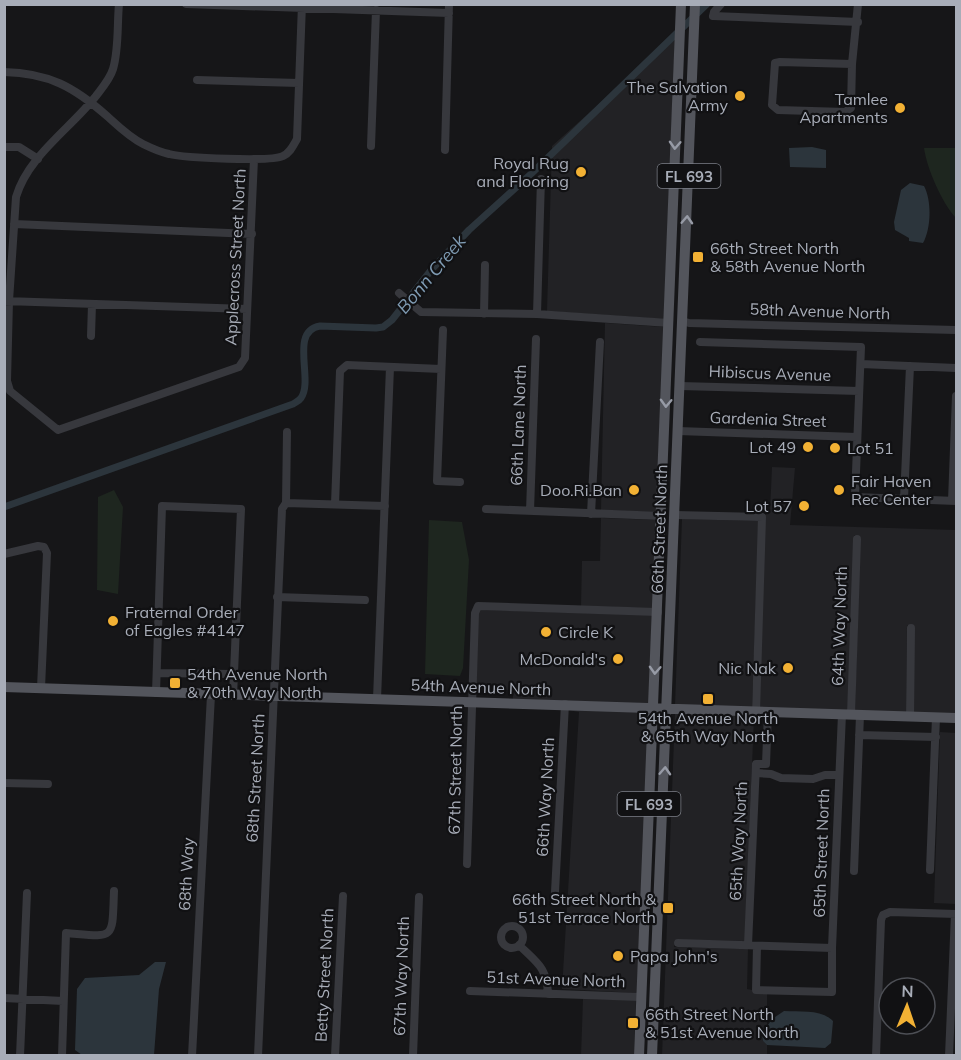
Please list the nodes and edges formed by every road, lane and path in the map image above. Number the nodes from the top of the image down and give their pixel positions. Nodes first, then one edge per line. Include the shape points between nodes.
1 (118, 4) edge
2 (186, 4) edge
3 (681, 4) edge
4 (721, 4) edge
5 (858, 4) edge
6 (302, 6) edge
7 (695, 6) edge
8 (449, 9) edge
9 (376, 10) junction
10 (858, 22) junction
11 (852, 64) junction
12 (4, 72) edge
13 (197, 80) dead end
14 (299, 83) junction
15 (91, 102) junction
16 (371, 146) dead end
17 (4, 147) edge
18 (445, 150) dead end
19 (38, 159) junction
20 (254, 159) junction
21 (542, 179) dead end
22 (14, 224) junction
23 (672, 233) junction
24 (252, 234) junction
25 (485, 265) dead end
26 (401, 295) dead end
27 (7, 301) edge
28 (92, 303) junction
29 (247, 309) junction
30 (484, 314) junction
31 (537, 314) junction
32 (682, 321) junction
33 (669, 323) junction
34 (443, 330) dead end
35 (957, 330) edge
36 (91, 336) dead end
37 (536, 339) dead end
38 (600, 342) dead end
39 (700, 342) dead end
40 (861, 364) junction
41 (910, 366) junction
42 (390, 367) junction
43 (957, 368) edge
44 (441, 369) junction
45 (680, 389) junction
46 (860, 391) junction
47 (957, 396) edge
48 (678, 431) junction
49 (287, 432) dead end
50 (857, 437) junction
51 (664, 444) junction
52 (460, 482) dead end
53 (904, 499) junction
54 (955, 501) edge
55 (286, 503) junction
56 (335, 504) junction
57 (385, 506) junction
58 (486, 509) dead end
59 (530, 511) junction
60 (591, 514) junction
61 (675, 514) junction
62 (662, 516) junction
63 (857, 539) dead end
64 (4, 554) edge
65 (672, 584) junction
66 (277, 597) junction
67 (365, 600) dead end
68 (658, 612) junction
69 (911, 628) dead end
70 (157, 673) junction
71 (233, 674) junction
72 (4, 687) edge
73 (41, 688) junction
74 (156, 693) junction
75 (211, 695) junction
76 (232, 696) junction
77 (274, 696) junction
78 (377, 699) junction
79 (471, 701) junction
80 (564, 705) junction
81 (653, 708) junction
82 (668, 709) junction
83 (756, 712) junction
84 (768, 712) junction
85 (851, 715) junction
86 (910, 717) junction
87 (936, 717) junction
88 (957, 718) edge
89 (859, 735) junction
90 (936, 738) junction
91 (756, 773) junction
92 (839, 775) junction
93 (4, 783) edge
94 (48, 784) dead end
95 (648, 818) junction
96 (661, 853) junction
97 (467, 864) dead end
98 (646, 864) junction
99 (930, 870) dead end
100 (855, 871) dead end
101 (114, 891) dead end
102 (555, 892) dead end
103 (27, 893) dead end
104 (343, 896) dead end
105 (419, 897) dead end
106 (659, 903) junction
107 (644, 907) junction
108 (956, 914) edge
109 (678, 944) dead end
110 (519, 945) dead end
111 (752, 946) junction
112 (832, 948) junction
113 (655, 987) junction
114 (470, 991) dead end
115 (832, 992) joint
116 (548, 994) junction
117 (640, 997) junction
118 (4, 998) edge
119 (22, 999) junction
120 (63, 1001) junction
121 (640, 1025) junction
122 (20, 1056) edge
123 (62, 1056) edge
124 (192, 1056) edge
125 (258, 1056) edge
126 (335, 1056) edge
127 (413, 1056) edge
128 (639, 1056) edge
129 (646, 1056) edge
130 (652, 1056) edge
131 (876, 1056) edge
132 (949, 1056) edge

1 - 15 street via 112,71
2 - 6 street
3 -> 23 main road, 66th Street North / FL 693
4 - 10 street via 713,16
5 - 10 street
6 - 9 street
6 - 14 street, Applecross Street North
32 -> 7 main road, 66th Street North / FL 693
8 - 9 street
8 - 18 street
9 - 16 street
10 - 11 street
11 - 11 street via 851,108 844,112 778,110 772,105 775,63
12 - 15 street via 55,80
13 - 14 street
14 - 20 street, Applecross Street North via 297,139 281,157
15 - 19 street
15 - 20 street via 125,132 163,153
17 - 19 street via 19,147
19 - 22 street via 20,186
20 - 24 street, Applecross Street North
21 - 31 street
22 - 24 street
22 - 27 street
23 - 32 main road via 678,242 676,306
23 - 33 main road, 66th Street North / FL 693
24 - 29 street, Applecross Street North
25 - 30 street
26 - 30 street via 421,312
27 - 28 street
27 - 29 street, Applecross Street North via 10,391 57,430 239,367 245,358
28 - 29 street
28 - 36 street
30 - 31 street
31 - 33 street
32 - 35 street, 58th Avenue North
32 - 45 main road, 66th Street North / FL 693
33 - 45 main road via 674,334 674,384
33 -> 51 main road, 66th Street North / FL 693
34 - 44 street
37 - 59 street, 66th Lane North
38 - 60 street
39 - 40 street via 861,347
40 - 41 street
40 - 46 street
41 - 43 street
41 - 53 street
42 - 44 street
42 - 56 street via 347,365 340,371
42 - 57 street
44 - 52 street via 437,481
45 - 46 street, Hibiscus Avenue
45 - 48 main road, 66th Street North / FL 693
46 - 50 street
47 - 54 street
48 - 50 street, Gardenia Street
48 - 61 main road, 66th Street North / FL 693
49 - 55 street, 68th Street North
50 - 53 street via 855,497
51 - 61 main road via 668,503
51 - 62 main road, 66th Street North / FL 693
53 - 54 street
55 - 56 street
55 - 66 street, 68th Street North via 282,509
56 - 57 street
57 - 78 street
58 - 59 street
59 - 60 street
60 - 62 street
61 - 65 main road, 66th Street North / FL 693
61 - 83 street via 762,518
62 - 65 main road via 666,522 666,571
62 - 68 main road, 66th Street North / FL 693
63 - 85 street, 64th Way North
64 - 73 street via 38,546 47,553
65 - 82 main road, 66th Street North / FL 693
66 - 67 street
66 - 77 street, 68th Street North
68 - 79 street, 67th Street North via 478,606
68 -> 81 main road, 66th Street North / FL 693
69 - 86 street
70 - 71 street
70 - 71 street via 162,506 241,509
70 - 74 street
71 - 76 street
72 - 73 main road, 54th Avenue North
73 - 74 main road, 54th Avenue North
74 - 75 main road, 54th Avenue North
75 - 76 main road, 54th Avenue North
75 - 124 street, 68th Way
76 - 77 main road, 54th Avenue North
77 - 78 main road, 54th Avenue North
77 - 125 street, 68th Street North
78 - 79 main road, 54th Avenue North
79 - 80 main road, 54th Avenue North
79 - 97 street, 67th Street North
80 - 81 main road, 54th Avenue North
80 - 102 street, 66th Way North
81 - 82 main road, 54th Avenue North
81 - 95 main road, 66th Street North / FL 693
82 - 83 main road, 54th Avenue North
96 -> 82 main road, 66th Street North / FL 693
83 - 84 main road, 54th Avenue North
84 - 85 main road, 54th Avenue North
84 - 91 street, 65th Way North via 766,764 756,764
85 - 86 main road, 54th Avenue North
85 - 89 street
85 - 92 street, 65th Street North
86 - 87 main road, 54th Avenue North
87 - 88 main road, 54th Avenue North
87 - 90 street
89 - 90 street
89 - 100 street
90 - 99 street
91 - 92 street via 813,779
91 - 111 street, 65th Way North
92 - 112 street, 65th Street North
93 - 94 street
95 - 96 main road via 655,827 655,850
95 - 98 main road, 66th Street North / FL 693
96 - 106 main road, 66th Street North / FL 693
98 - 106 main road via 653,869 653,894
98 - 107 main road, 66th Street North / FL 693
101 - 120 street via 113,927 108,934 66,933
103 - 119 street
104 - 126 street, Betty Street North
105 - 127 street, 67th Way North
106 - 113 main road, 66th Street North / FL 693
107 - 113 main road via 652,914 650,975
107 - 117 main road, 66th Street North / FL 693
108 - 131 street via 883,915
108 - 132 street
109 - 111 street
110 - 116 street via 544,971
111 - 112 street
111 - 115 street, 65th Way North via 756,990
112 - 115 street, 65th Street North
113 - 130 main road, 66th Street North / FL 693
114 - 116 street, 51st Avenue North
116 - 117 street, 51st Avenue North
117 - 121 main road, 66th Street North / FL 693
118 - 119 street
119 - 120 street
119 - 122 street
120 - 123 street
121 - 128 main road, 66th Street North / FL 693
121 - 129 main road

